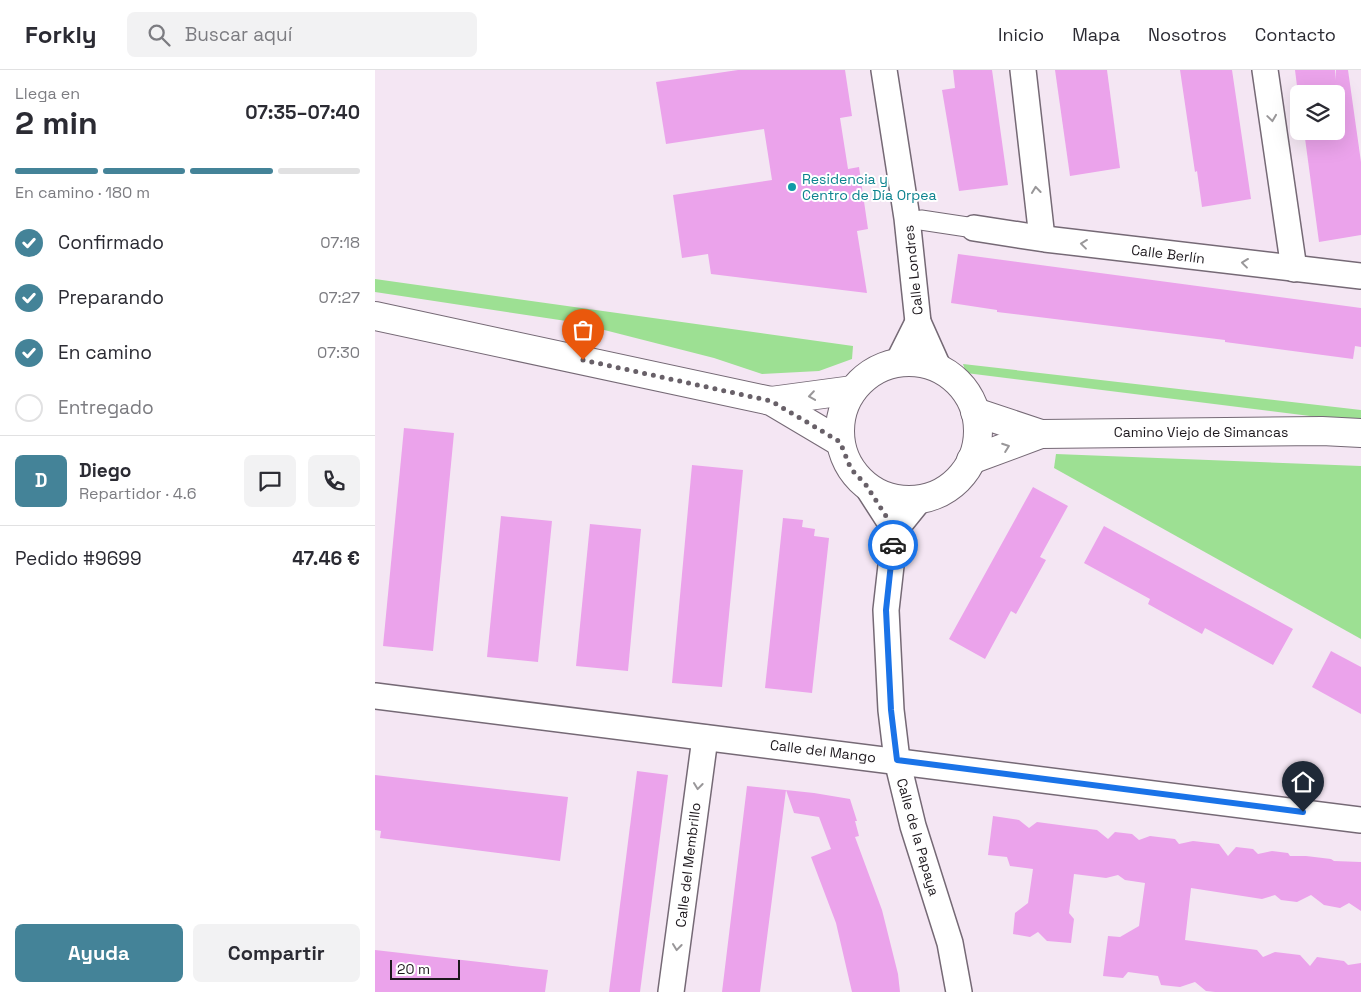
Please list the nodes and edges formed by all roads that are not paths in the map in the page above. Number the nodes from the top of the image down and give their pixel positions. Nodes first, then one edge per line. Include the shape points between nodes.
1 (885, 70) edge
2 (1023, 70) edge
3 (1265, 70) edge
4 (921, 220) dead end
5 (974, 228) joint
6 (1042, 238) junction
7 (1294, 269) junction
8 (1361, 276) edge
9 (375, 316) edge
10 (918, 322) junction
11 (898, 362) junction
12 (939, 369) junction
13 (853, 390) junction
14 (771, 401) junction
15 (975, 412) junction
16 (1041, 434) junction
17 (1361, 434) edge
18 (840, 442) junction
19 (971, 460) junction
20 (866, 485) junction
21 (920, 499) junction
22 (895, 530) junction
23 (375, 696) edge
24 (705, 738) junction
25 (897, 760) junction
26 (1361, 820) edge
27 (671, 992) edge
28 (959, 992) edge

1 - 10 street, Calle Londres via 907,218
6 -> 2 street
3 -> 7 street
4 - 5 street, Calle Berlín
5 - 6 street, Calle Berlín
7 -> 6 street, Calle Berlín
7 - 8 street, Calle Berlín
9 - 14 main road
10 - 11 street, Calle Londres
10 - 12 street, Calle Londres
11 - 12 main road via 919,363
11 - 13 main road via 876,370
12 - 15 main road via 955,380
13 -> 14 main road
13 - 18 main road via 841,424
14 - 18 main road
15 - 16 main road, Camino Viejo de Simancas
15 - 19 main road via 978,426
16 - 17 main road, Camino Viejo de Simancas via 1322,431
19 -> 16 main road, Camino Viejo de Simancas
18 - 20 main road via 851,469
19 - 21 main road via 950,486
20 - 21 main road via 902,500
20 - 22 street
21 - 22 street
22 - 25 street, Calle de la Papaya via 886,610
23 - 24 street, Calle del Mango
24 - 25 street, Calle del Mango
24 -> 27 street, Calle del Membrillo
25 - 26 street, Calle del Mango
25 - 28 street, Calle de la Papaya via 913,826 950,943

